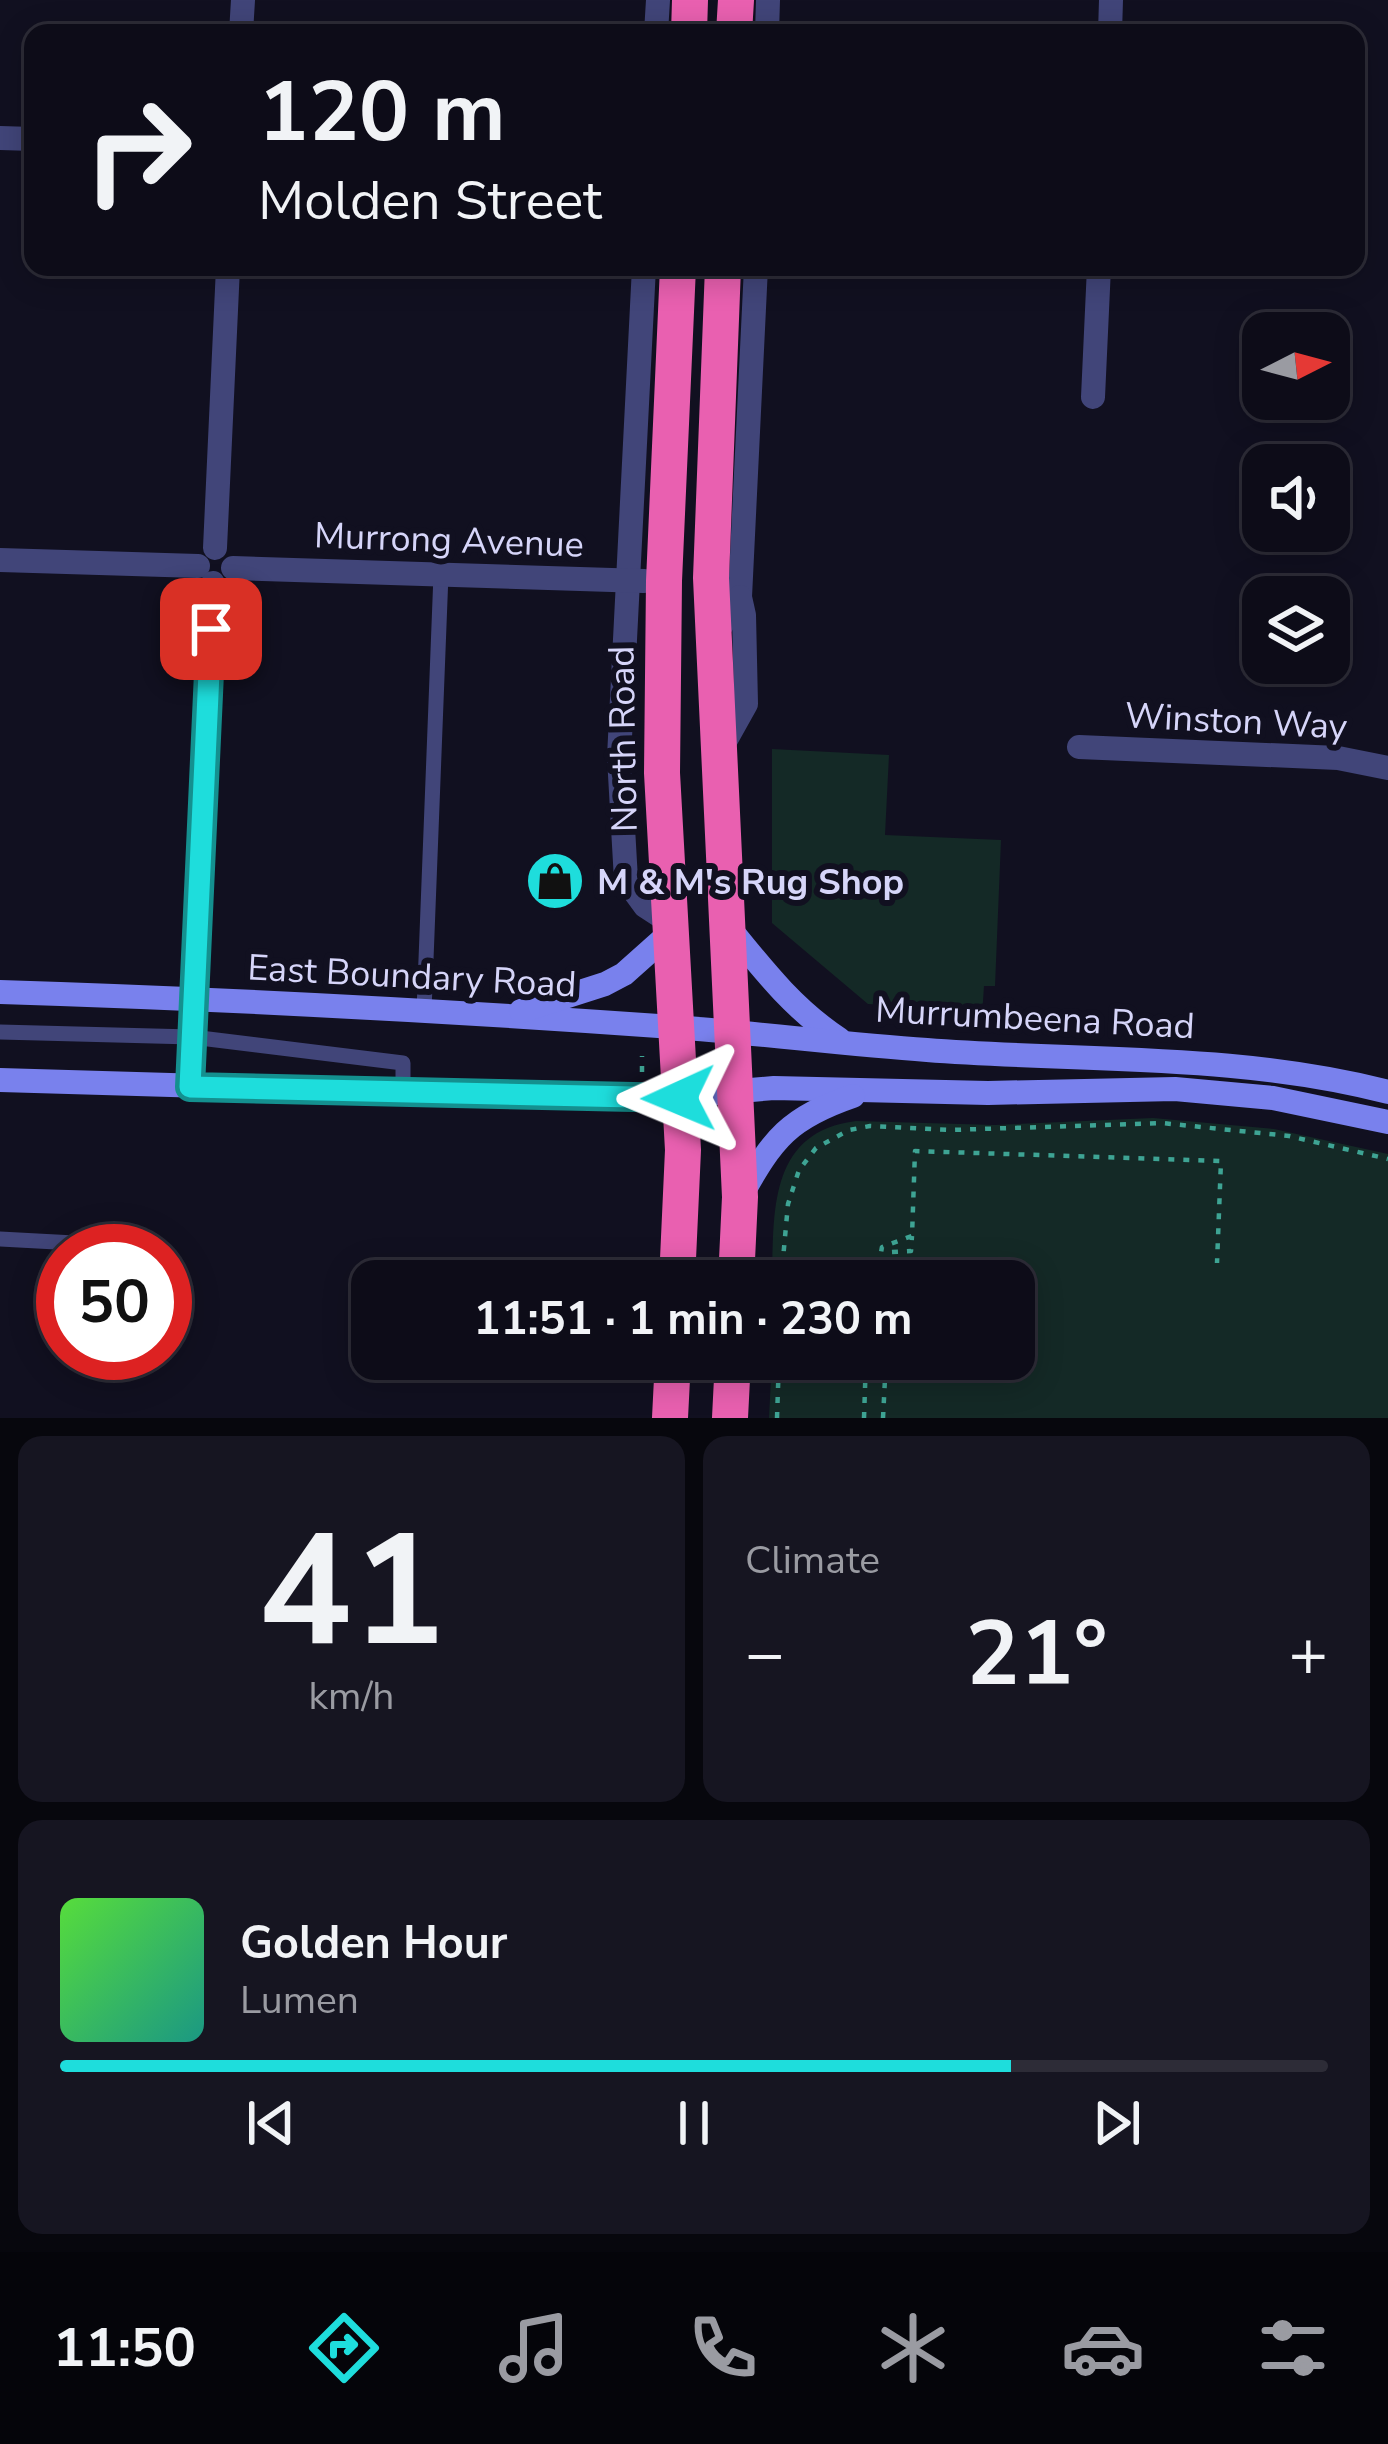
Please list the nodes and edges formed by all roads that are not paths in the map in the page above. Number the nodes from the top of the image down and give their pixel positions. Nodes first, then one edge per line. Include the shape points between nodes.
1 (228, 276) edge
2 (644, 276) edge
3 (677, 276) edge
4 (723, 276) edge
5 (756, 276) edge
6 (1099, 276) edge
7 (1093, 398) dead end
8 (0, 560) edge
9 (215, 566) junction
10 (442, 574) junction
11 (646, 581) junction
12 (740, 597) junction
13 (713, 638) junction
14 (1079, 747) dead end
15 (718, 755) junction
16 (1388, 768) edge
17 (725, 923) junction
18 (669, 927) junction
19 (0, 992) edge
20 (193, 998) junction
21 (424, 1011) junction
22 (508, 1016) junction
23 (675, 1027) junction
24 (0, 1032) edge
25 (732, 1032) junction
26 (192, 1036) junction
27 (842, 1040) junction
28 (0, 1080) edge
29 (190, 1087) junction
30 (735, 1090) junction
31 (867, 1091) junction
32 (1388, 1092) edge
33 (403, 1094) junction
34 (679, 1098) junction
35 (1388, 1122) edge
36 (740, 1197) junction
37 (0, 1239) edge
38 (36, 1241) edge
39 (678, 1260) edge
40 (737, 1260) edge
41 (672, 1380) edge
42 (732, 1380) edge
43 (670, 1418) edge
44 (730, 1418) edge

1 - 9 street
2 - 11 street
3 - 11 highway, North Road
4 - 13 highway
5 - 12 street
6 - 7 street
8 - 9 street, Murrong Avenue
9 - 10 street, Murrong Avenue
9 - 20 street
10 - 11 street, Murrong Avenue
10 - 21 lane
11 - 18 highway, North Road
12 - 13 street
12 - 15 street via 746,704
13 - 15 highway
14 - 16 street, Winston Way via 1337,758
15 - 17 highway
17 - 25 highway
17 - 27 main road via 782,994
18 - 22 main road via 624,974
18 - 23 highway, North Road
19 - 20 main road, East Boundary Road
20 - 21 main road, East Boundary Road
20 - 26 street
21 - 22 main road, East Boundary Road
22 - 23 main road, East Boundary Road
23 - 25 main road, Murrumbeena Road
23 - 34 highway, North Road
24 - 26 lane
25 - 27 main road, Murrumbeena Road
25 - 30 highway
26 - 29 street
26 - 33 lane via 403,1064
27 - 32 main road, Murrumbeena Road via 1217,1064
28 - 29 main road
29 - 33 main road
30 - 31 main road, Murrumbeena Road
30 - 34 main road, Murrumbeena Road
30 - 36 highway
31 - 35 main road, Murrumbeena Road via 1175,1089 1273,1098
31 - 36 main road via 788,1126
33 - 34 main road
34 - 39 highway, North Road
36 - 40 highway
37 - 38 lane
41 - 43 highway
42 - 44 highway

